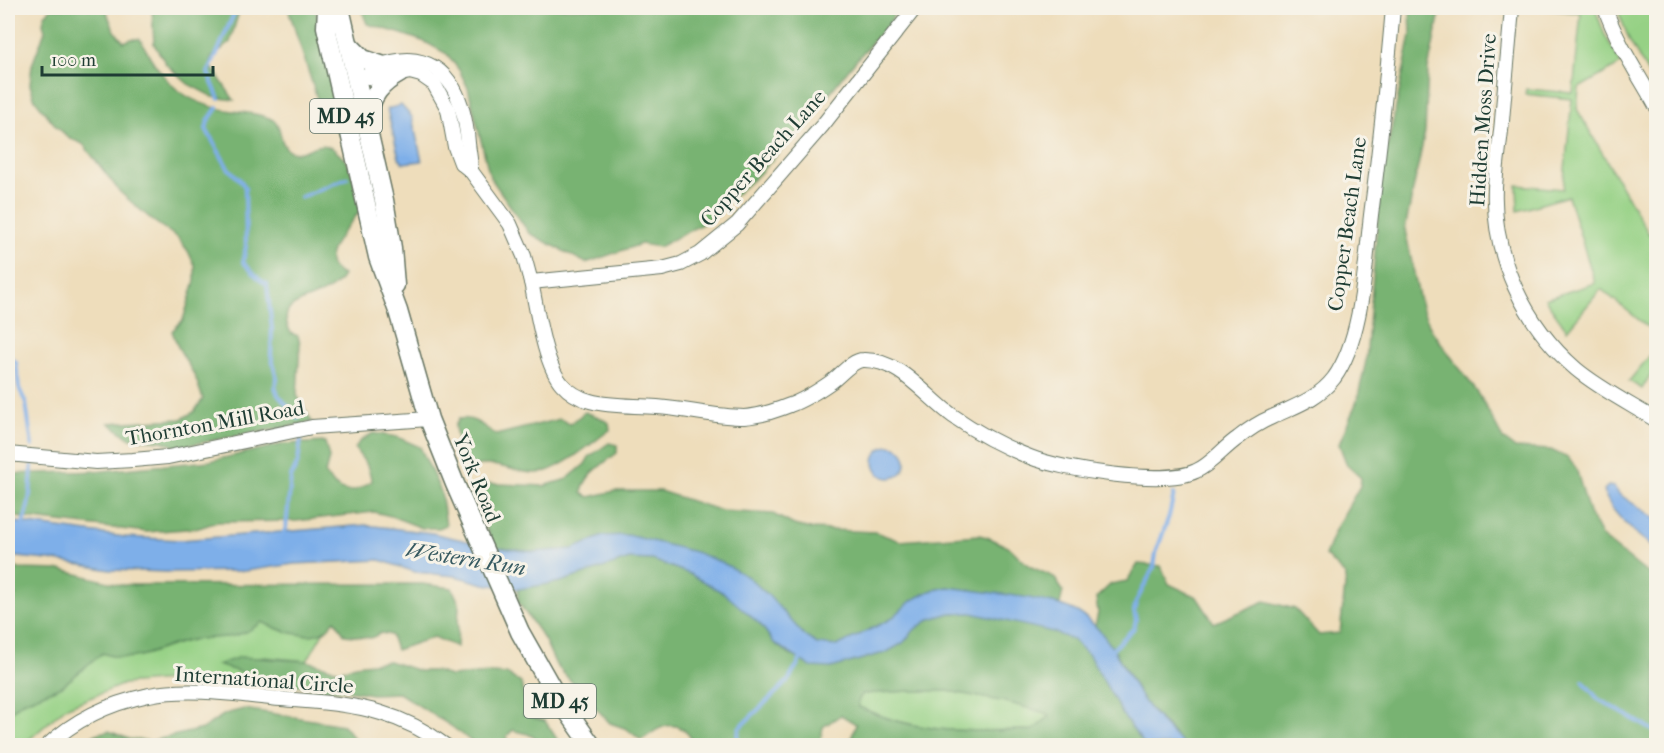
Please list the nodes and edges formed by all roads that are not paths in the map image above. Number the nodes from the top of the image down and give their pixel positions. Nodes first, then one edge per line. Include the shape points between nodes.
1 (329, 8) edge
2 (340, 8) edge
3 (915, 8) edge
4 (1393, 8) edge
5 (1512, 8) edge
6 (1605, 8) edge
7 (349, 45) junction
8 (381, 65) junction
9 (400, 73) junction
10 (356, 75) junction
11 (449, 94) junction
12 (1656, 106) edge
13 (366, 122) junction
14 (366, 204) junction
15 (531, 282) junction
16 (398, 311) junction
17 (429, 419) junction
18 (1656, 420) edge
19 (8, 454) edge
20 (47, 746) edge
21 (446, 746) edge
22 (592, 746) edge

1 - 10 main road via 342,56
1 - 14 main road, York Road / MD 45 via 326,27
2 - 7 main road, York Road / MD 45
3 - 15 street, Copper Beach Lane via 822,126 745,215 700,254 662,269
4 - 15 street, Copper Beach Lane via 1360,309 1345,359 1314,398 1251,429 1195,471 1180,476 1099,472 1057,466 1030,457 953,416 900,372 865,360 858,360 804,399 760,415 729,416 586,400 571,393 553,371
5 - 18 street, Hidden Moss Drive via 1495,190 1497,224 1511,279 1536,326 1556,350 1577,370
6 - 12 street
7 - 8 main road via 363,59
7 - 10 main road, York Road / MD 45
8 - 10 street, Copper Beach Lane
8 - 11 street, Copper Beach Lane via 409,60 423,63 438,70
9 - 10 street, Copper Beach Lane via 375,78
9 - 11 street, Copper Beach Lane via 421,75
9 - 13 main road via 374,94
10 - 13 main road, York Road / MD 45
10 - 14 main road via 351,98 370,179
11 - 15 street, Copper Beach Lane via 454,147 461,163 510,224
13 - 16 main road, York Road / MD 45 via 384,200
14 - 16 main road, York Road / MD 45 via 378,257
16 - 17 main road, York Road / MD 45
17 - 19 street, Thornton Mill Road via 312,427 168,457 133,460 96,462
17 - 22 main road, York Road / MD 45 via 504,599 537,664
20 - 21 street, International Circle via 67,728 105,708 178,692 380,712 409,723

